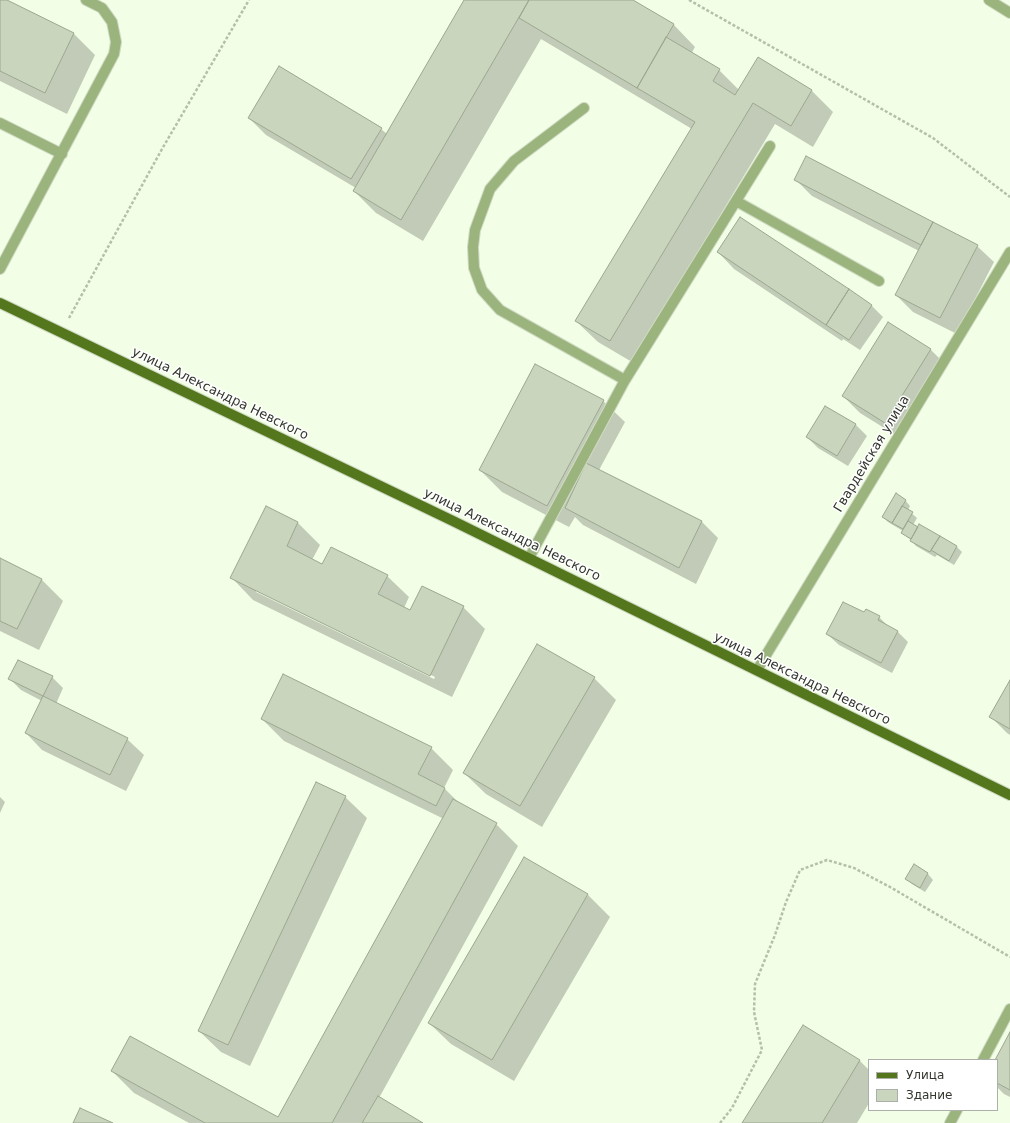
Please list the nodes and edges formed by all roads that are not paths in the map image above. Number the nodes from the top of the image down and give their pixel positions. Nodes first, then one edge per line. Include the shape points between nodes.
1 (86, 0) edge
2 (989, 0) edge
3 (1010, 14) edge
4 (584, 108) dead end
5 (0, 123) edge
6 (770, 146) dead end
7 (62, 154) junction
8 (736, 201) junction
9 (1010, 252) edge
10 (0, 269) edge
11 (880, 281) dead end
12 (0, 303) edge
13 (625, 380) junction
14 (529, 558) junction
15 (757, 670) junction
16 (1010, 795) edge
17 (1010, 1009) edge
18 (984, 1059) edge
19 (956, 1111) edge
20 (950, 1123) edge

1 - 7 street via 102,8 112,22 116,42 114,54
2 - 3 street
4 - 13 street via 514,161 490,189 475,230 474,268 482,290 500,310
5 - 7 street
6 - 8 street
7 - 10 street
8 - 11 street
8 - 13 street
9 - 15 street, Гвардейская улица
12 - 14 main road, улица Александра Невского
13 - 14 street
14 - 15 main road, улица Александра Невского
15 - 16 main road, улица Александра Невского
17 - 18 street
19 - 20 street

